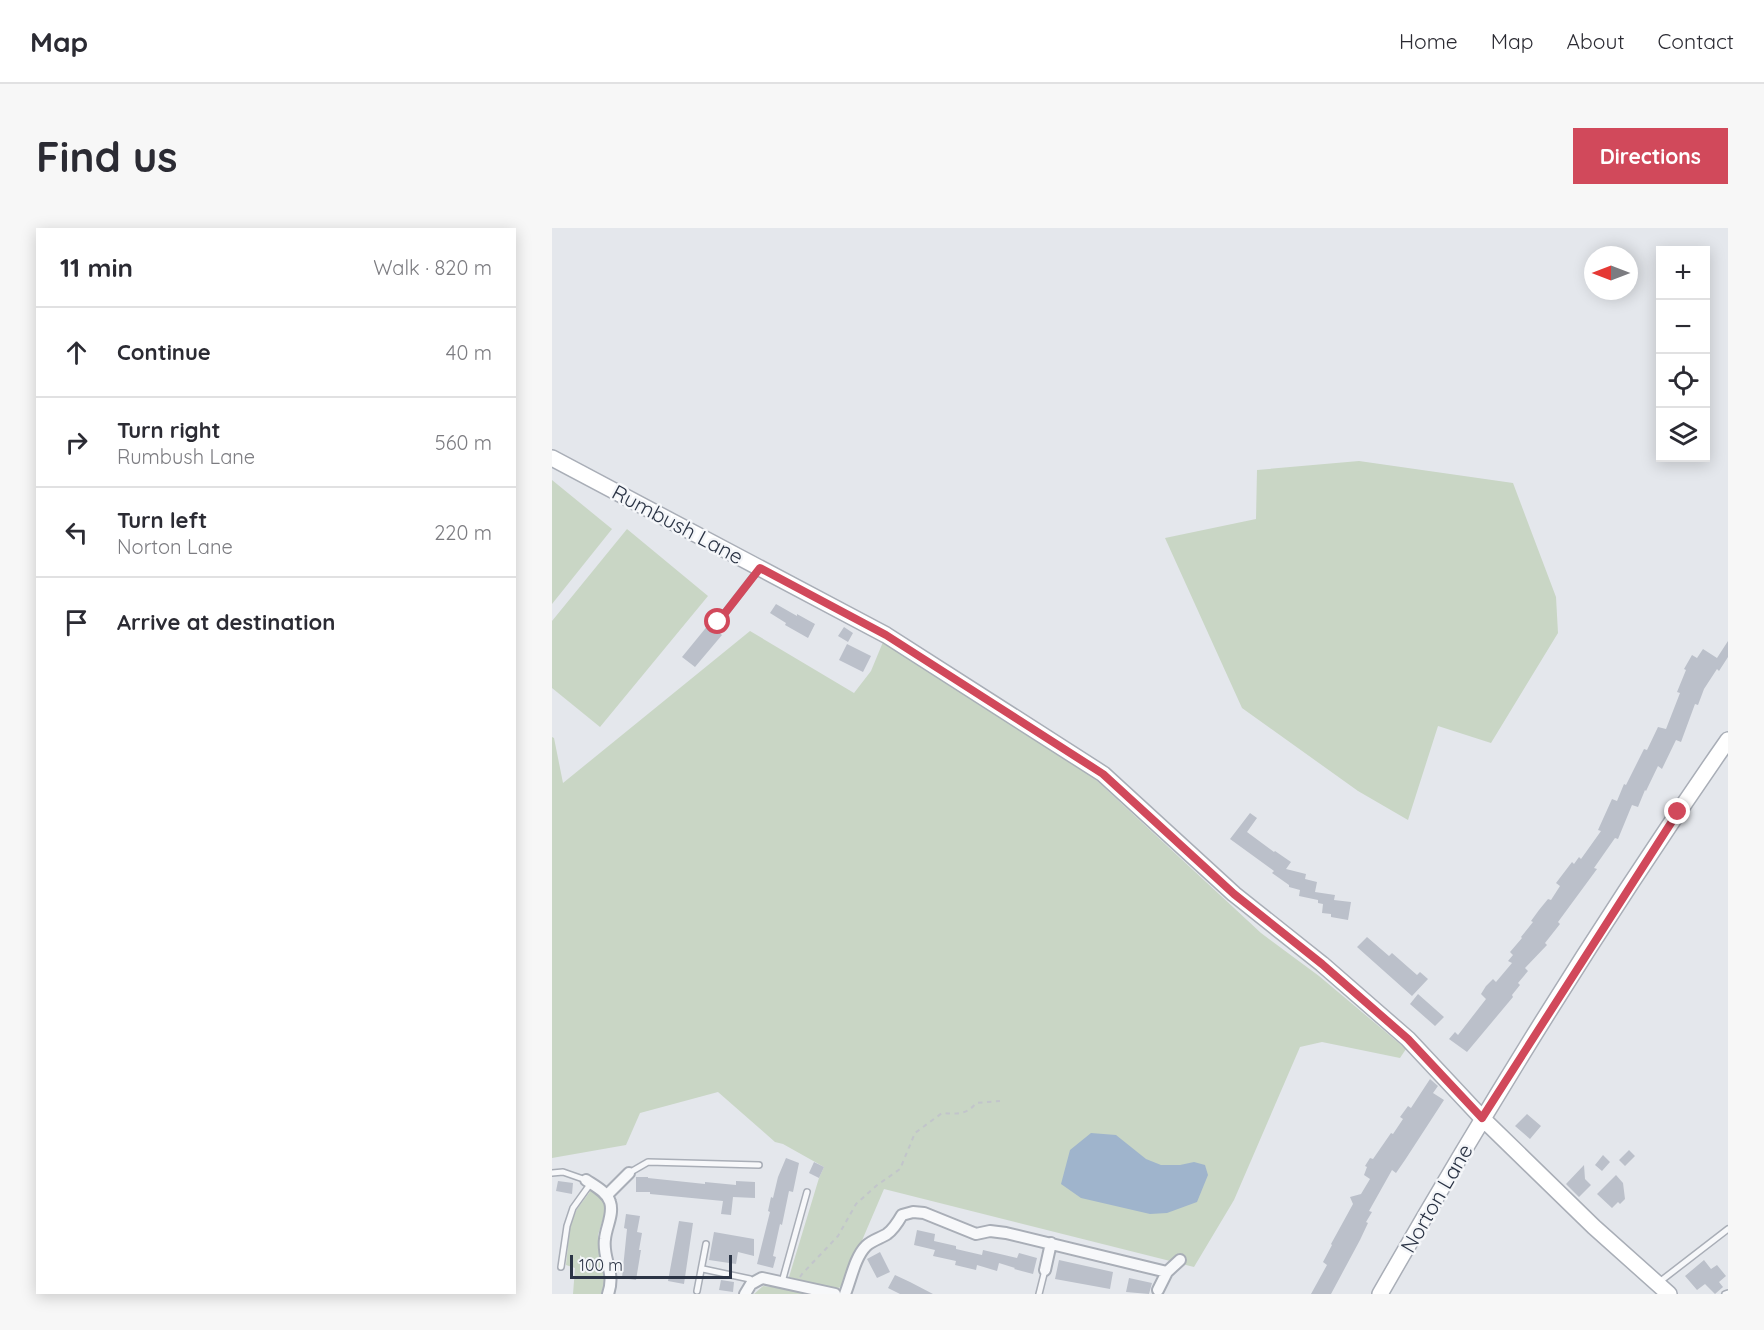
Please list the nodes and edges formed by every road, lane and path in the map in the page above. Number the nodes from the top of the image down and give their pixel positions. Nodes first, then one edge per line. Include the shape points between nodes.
1 (552, 458) edge
2 (760, 568) junction
3 (718, 622) dead end
4 (1728, 740) edge
5 (1000, 1101) dead end
6 (1482, 1118) junction
7 (759, 1165) dead end
8 (552, 1173) edge
9 (628, 1173) joint
10 (588, 1182) junction
11 (807, 1192) dead end
12 (607, 1195) junction
13 (1728, 1229) edge
14 (1051, 1243) junction
15 (706, 1244) dead end
16 (1180, 1260) dead end
17 (561, 1267) dead end
18 (703, 1269) junction
19 (1045, 1270) joint
20 (1167, 1272) junction
21 (782, 1282) junction
22 (751, 1284) junction
23 (798, 1285) junction
24 (1663, 1289) edge
25 (697, 1291) dead end
26 (1157, 1292) edge
27 (608, 1294) edge
28 (745, 1294) edge
29 (835, 1294) edge
30 (845, 1294) edge
31 (1039, 1294) edge
32 (1380, 1294) edge

1 - 2 street, Rumbush Lane
2 - 3 lane
2 - 6 street, Rumbush Lane via 886,635 1103,774 1234,894 1408,1039
4 - 6 street, Norton Lane
5 - 23 path via 976,1103 958,1114 942,1113 915,1133 900,1169 856,1204 838,1236 802,1274
6 - 24 street, Rumbush Lane
6 - 32 street, Norton Lane
7 - 9 lane via 648,1162
8 - 10 lane via 563,1172
9 - 12 street
10 - 12 street
10 - 17 lane via 567,1226
11 - 21 lane
12 - 27 street via 611,1204 605,1238 610,1270
13 - 24 lane
14 - 19 street
14 - 20 street
14 - 30 street via 1006,1233 976,1234 913,1212 902,1215 886,1235 866,1246
15 - 18 lane
16 - 20 street
18 - 22 lane via 750,1280
18 - 25 lane
19 - 31 lane
20 - 26 street
21 - 22 street via 762,1278
21 - 23 street
22 - 28 street
23 - 29 street

